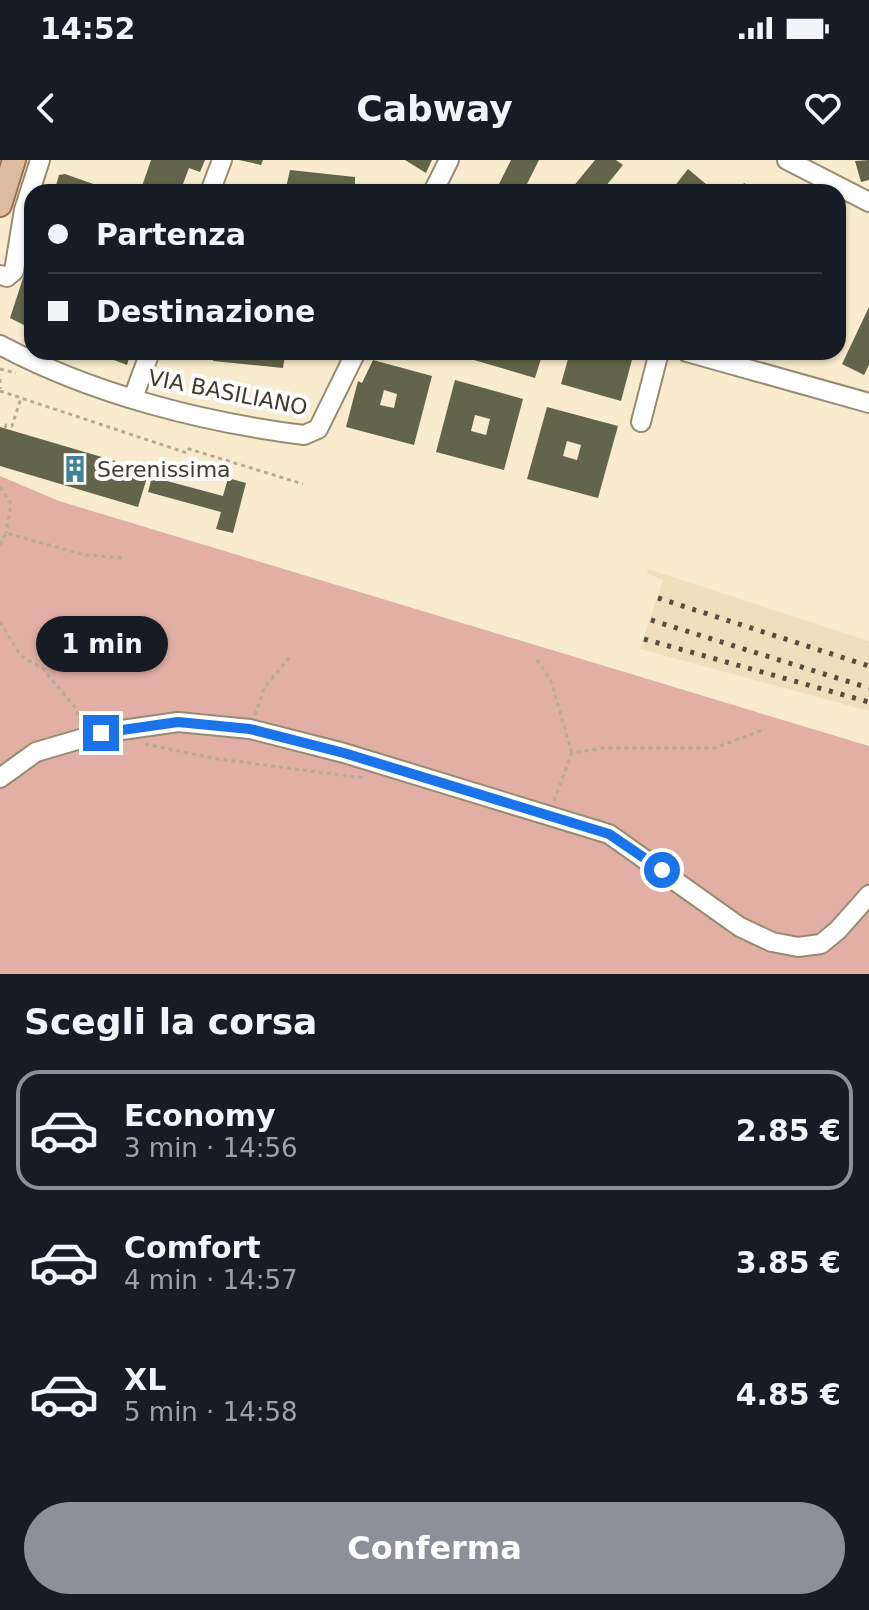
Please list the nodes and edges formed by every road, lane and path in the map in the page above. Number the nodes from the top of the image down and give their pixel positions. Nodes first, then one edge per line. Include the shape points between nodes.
1 (14, 160) edge
2 (40, 160) edge
3 (222, 160) edge
4 (449, 160) edge
5 (787, 160) edge
6 (32, 184) edge
7 (213, 184) edge
8 (437, 184) edge
9 (834, 184) edge
10 (846, 190) edge
11 (869, 202) edge
12 (0, 205) edge
13 (24, 210) edge
14 (0, 275) edge
15 (0, 345) edge
16 (24, 357) edge
17 (31, 360) edge
18 (147, 360) edge
19 (352, 360) edge
20 (657, 360) edge
21 (716, 360) edge
22 (0, 379) edge
23 (0, 390) edge
24 (21, 398) junction
25 (133, 398) junction
26 (869, 403) edge
27 (641, 422) dead end
28 (5, 428) dead end
29 (303, 484) dead end
30 (0, 487) edge
31 (6, 533) junction
32 (0, 545) edge
33 (125, 558) dead end
34 (0, 622) edge
35 (289, 658) dead end
36 (537, 660) dead end
37 (250, 729) junction
38 (765, 729) dead end
39 (112, 732) junction
40 (84, 738) junction
41 (572, 753) junction
42 (0, 778) edge
43 (376, 778) dead end
44 (550, 817) junction
45 (869, 895) edge

1 - 12 main road
2 - 6 street
3 - 7 street
4 - 8 street
5 - 9 street
10 - 11 street
13 - 14 street via 14,271 6,278
15 - 16 street, VIA BASILIANO
17 - 25 street, VIA BASILIANO
18 - 25 street
19 - 25 street, VIA BASILIANO via 313,433
20 - 27 street
21 - 26 street
22 - 23 path
23 - 24 path
24 - 28 path via 12,426
24 - 29 path via 187,453 189,449
30 - 31 path via 11,504
31 - 32 path
31 - 33 path via 85,555
34 - 40 path via 21,656 43,669 77,710
35 - 37 path via 264,688
36 - 41 path via 551,681
37 - 39 street via 178,722
37 - 44 street
38 - 41 path via 715,748
39 - 40 street
39 - 43 path via 149,746 217,759
40 - 42 street via 36,752
41 - 44 path
44 - 45 street via 609,834 740,927 772,942 821,944

